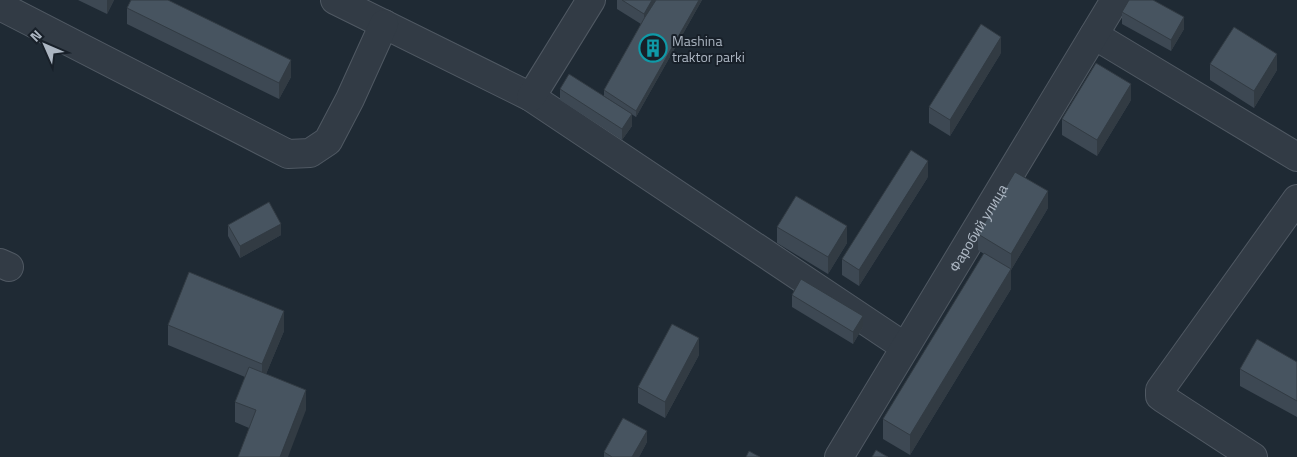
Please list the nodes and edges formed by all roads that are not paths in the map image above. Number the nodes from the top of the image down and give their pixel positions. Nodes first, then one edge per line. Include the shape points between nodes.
1 (335, 0) edge
2 (591, 0) edge
3 (1115, 0) edge
4 (0, 6) edge
5 (384, 24) junction
6 (1094, 35) junction
7 (531, 98) junction
8 (1297, 157) edge
9 (1297, 199) edge
10 (905, 347) junction
11 (839, 457) edge
12 (1253, 457) edge

1 - 5 street
2 - 7 street
3 - 6 street, Фаробий улица
4 - 5 street via 288,154 310,152 328,141
5 - 7 street
6 - 8 street
6 - 10 street, Фаробий улица
7 - 10 street
9 - 12 street via 1160,390 1164,399
10 - 11 street, Фаробий улица

